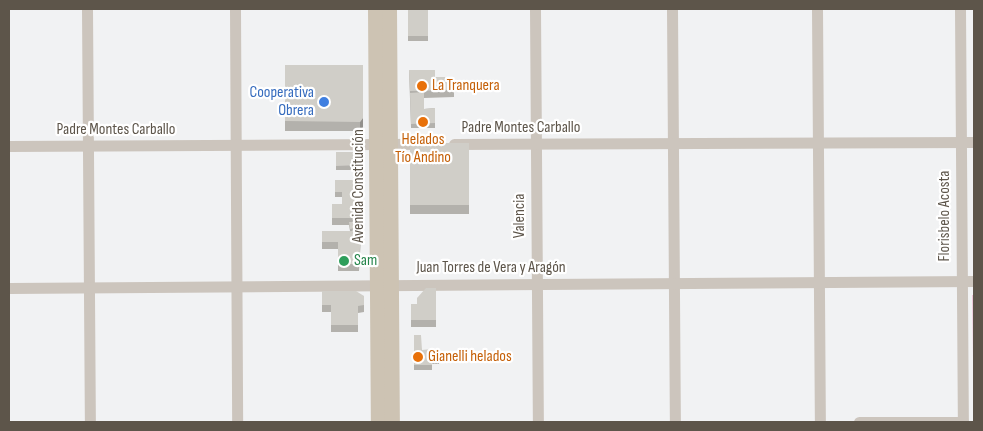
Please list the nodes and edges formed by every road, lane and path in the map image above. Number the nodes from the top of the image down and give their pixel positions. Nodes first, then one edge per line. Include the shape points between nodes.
1 (87, 9) edge
2 (235, 9) edge
3 (375, 9) edge
4 (389, 9) edge
5 (535, 9) edge
6 (672, 9) edge
7 (818, 9) edge
8 (960, 9) edge
9 (961, 142) junction
10 (974, 142) edge
11 (673, 143) junction
12 (818, 143) junction
13 (536, 144) junction
14 (236, 145) junction
15 (383, 145) junction
16 (9, 146) edge
17 (88, 146) junction
18 (962, 281) junction
19 (974, 281) edge
20 (819, 282) junction
21 (674, 283) junction
22 (537, 284) junction
23 (384, 285) junction
24 (237, 286) junction
25 (9, 288) edge
26 (89, 288) junction
27 (90, 422) edge
28 (238, 422) edge
29 (378, 422) edge
30 (392, 422) edge
31 (538, 422) edge
32 (675, 422) edge
33 (820, 422) edge
34 (859, 422) edge
35 (963, 422) edge

1 - 17 street
2 - 14 street
3 - 15 main road, Avenida Constitución
4 - 15 main road, Avenida Constitución
5 - 13 street, Valencia
6 - 11 street
7 - 12 street
8 - 9 street, Florisbelo Acosta
9 - 10 street, Padre Montes Carballo
9 - 12 street, Padre Montes Carballo
9 - 18 street, Florisbelo Acosta
11 - 12 street, Padre Montes Carballo
11 - 13 street, Padre Montes Carballo
11 - 21 street
12 - 20 street
13 - 15 street, Padre Montes Carballo
13 - 22 street, Valencia
14 - 15 street, Padre Montes Carballo
14 - 17 street, Padre Montes Carballo
14 - 24 street
15 - 23 main road, Avenida Constitución
16 - 17 street, Padre Montes Carballo
17 - 26 street
18 - 19 street, Juan Torres de Vera y Aragón
18 - 20 street, Juan Torres de Vera y Aragón
18 - 35 street, Florisbelo Acosta
20 - 21 street, Juan Torres de Vera y Aragón
20 - 33 street
21 - 22 street, Juan Torres de Vera y Aragón
21 - 32 street
22 - 23 street, Juan Torres de Vera y Aragón
22 - 31 street, Valencia
23 - 24 street, Juan Torres de Vera y Aragón
23 - 29 main road, Avenida Constitución
23 - 30 main road, Avenida Constitución
24 - 26 street, Juan Torres de Vera y Aragón
24 - 28 street
25 - 26 street, Juan Torres de Vera y Aragón
26 - 27 street
34 - 35 street

